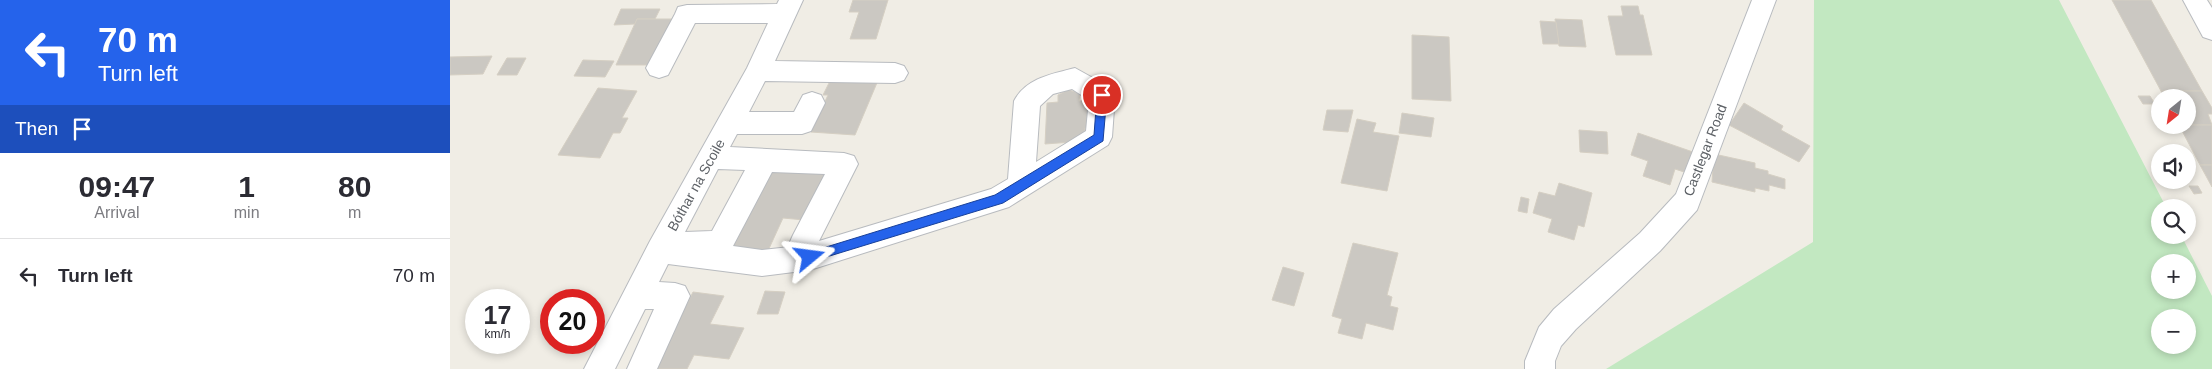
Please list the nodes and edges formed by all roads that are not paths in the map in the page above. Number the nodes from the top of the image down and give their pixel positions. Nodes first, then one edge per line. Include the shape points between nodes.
1 (1764, 0) edge
2 (2194, 0) edge
3 (788, 6) edge
4 (2212, 30) edge
5 (659, 68) dead end
6 (758, 71) junction
7 (895, 73) dead end
8 (812, 103) dead end
9 (730, 123) junction
10 (711, 157) junction
11 (764, 160) junction
12 (1021, 186) dead end
13 (803, 244) dead end
14 (662, 246) junction
15 (637, 295) junction
16 (599, 369) edge
17 (642, 369) edge
18 (1540, 369) edge

1 - 18 street, Castlegar Road via 1687,201 1650,242 1550,336
2 - 4 street
3 - 5 street via 687,14
3 - 6 street, Bóthar na Scoile
6 - 7 street
6 - 9 street, Bóthar na Scoile
8 - 9 street via 802,124
9 - 10 street, Bóthar na Scoile
10 - 11 street
10 - 14 street, Bóthar na Scoile
11 - 13 street via 844,164
11 - 14 street via 720,244
12 - 14 street via 999,199 810,257 762,263
14 - 15 street, Bóthar na Scoile
15 - 16 street, Bóthar na Scoile
15 - 17 street via 675,296

